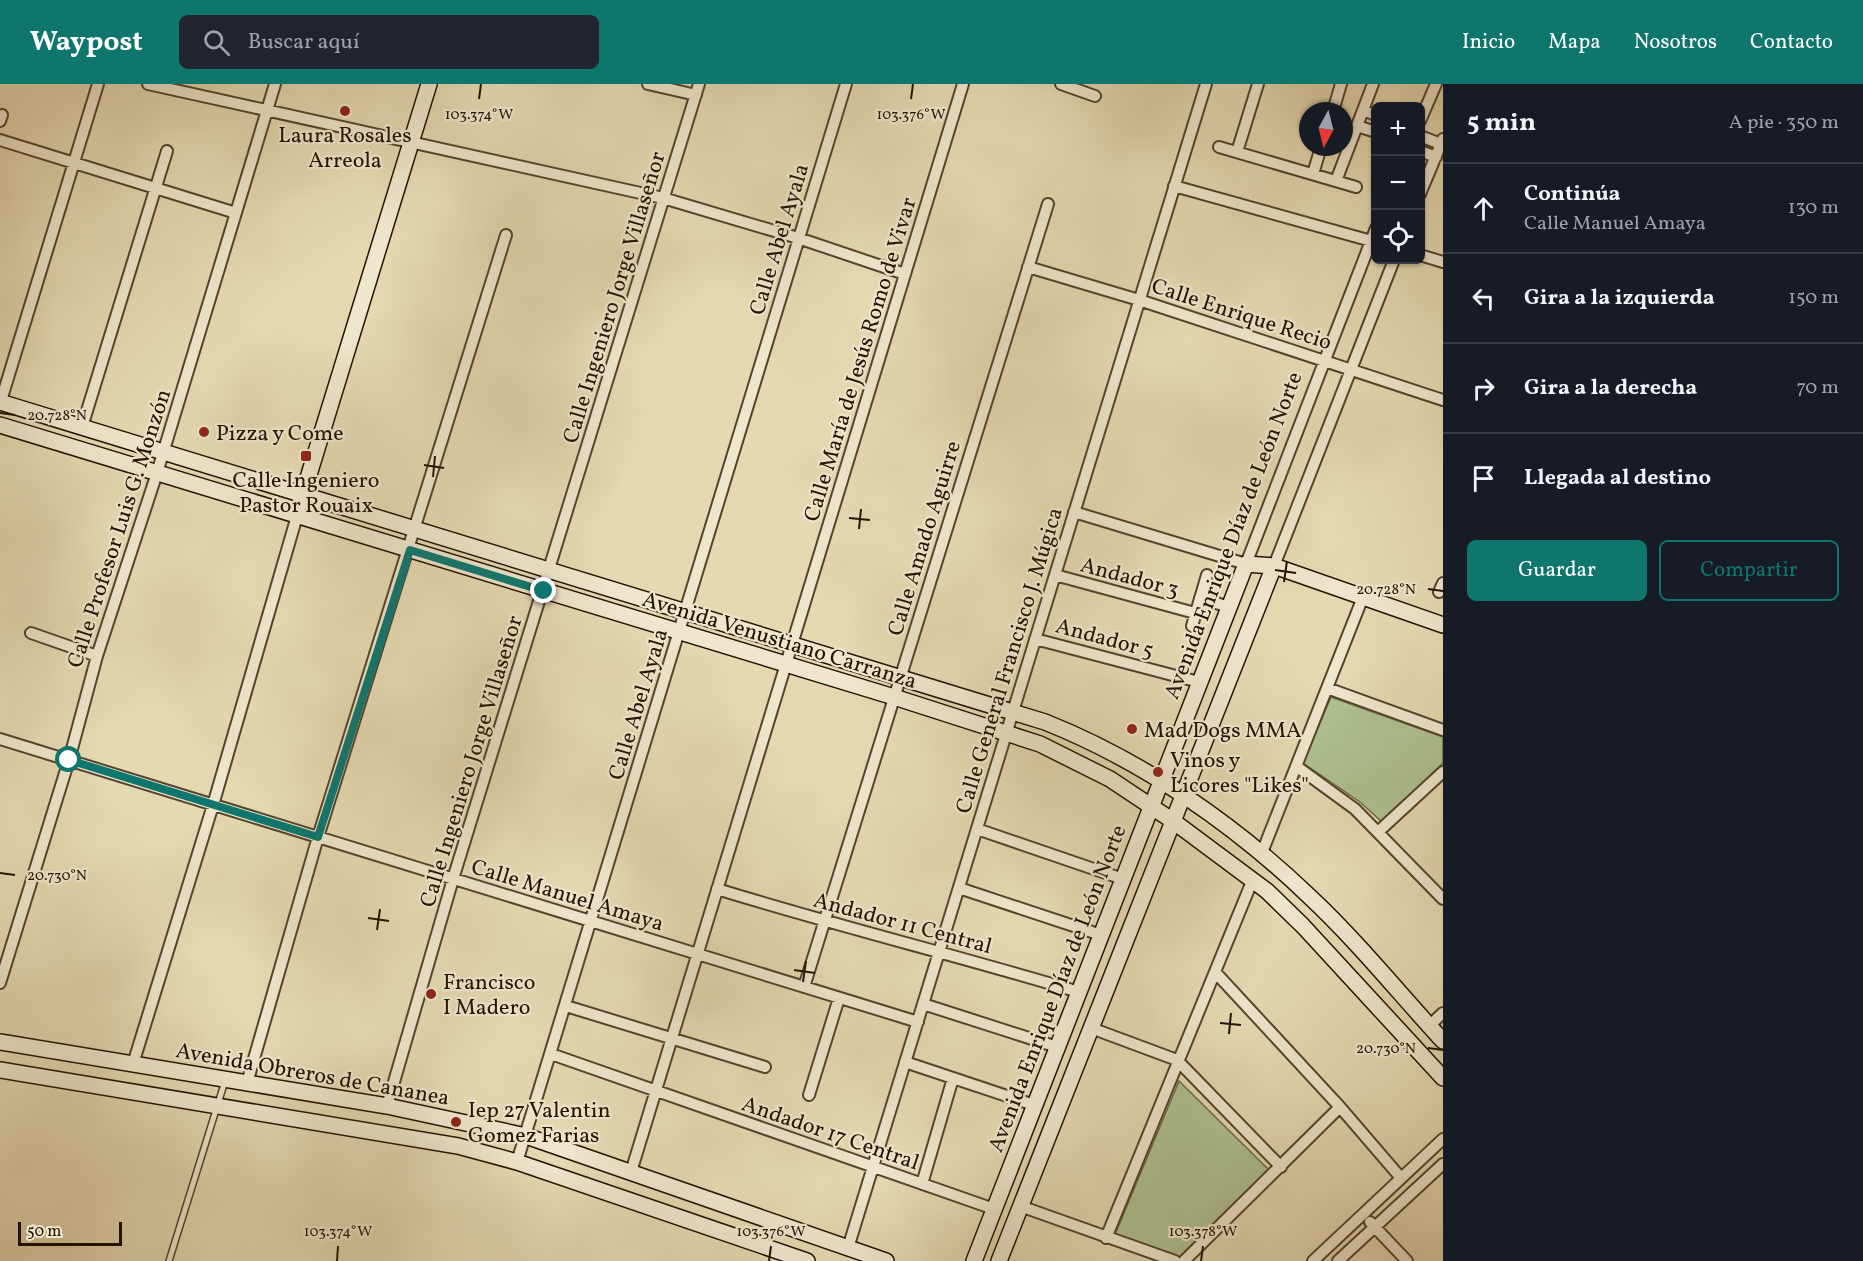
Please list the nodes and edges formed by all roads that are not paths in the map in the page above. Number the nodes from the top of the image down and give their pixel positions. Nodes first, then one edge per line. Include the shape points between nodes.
1 (98, 84) edge
2 (148, 84) edge
3 (275, 84) edge
4 (429, 84) edge
5 (648, 84) edge
6 (699, 84) edge
7 (846, 84) edge
8 (963, 84) edge
9 (1061, 84) edge
10 (1206, 84) edge
11 (1258, 84) edge
12 (1341, 84) edge
13 (1373, 84) edge
14 (1436, 84) edge
15 (696, 95) junction
16 (1095, 96) dead end
17 (1336, 102) edge
18 (1425, 109) edge
19 (1363, 110) junction
20 (266, 111) junction
21 (1371, 113) edge
22 (1357, 126) junction
23 (1371, 130) edge
24 (1425, 137) edge
25 (0, 140) edge
26 (1442, 142) edge
27 (411, 143) junction
28 (1219, 147) dead end
29 (166, 151) dead end
30 (1237, 152) junction
31 (1425, 152) edge
32 (1318, 156) edge
33 (1436, 157) junction
34 (75, 163) junction
35 (1313, 174) junction
36 (1336, 181) junction
37 (1425, 182) edge
38 (1174, 186) junction
39 (1356, 187) dead end
40 (155, 188) junction
41 (663, 198) junction
42 (1048, 204) dead end
43 (236, 213) junction
44 (506, 235) dead end
45 (798, 238) junction
46 (1371, 240) edge
47 (1371, 246) edge
48 (1425, 257) edge
49 (1443, 262) edge
50 (1392, 264) edge
51 (1028, 267) junction
52 (905, 274) junction
53 (1139, 300) junction
54 (1324, 360) junction
55 (1353, 369) junction
56 (1443, 400) edge
57 (0, 403) edge
58 (0, 425) edge
59 (82, 427) junction
60 (163, 452) junction
61 (157, 473) junction
62 (303, 495) junction
63 (1074, 512) junction
64 (297, 516) junction
65 (416, 530) junction
66 (410, 550) junction
67 (1246, 564) junction
68 (1274, 566) junction
69 (550, 571) junction
70 (1055, 575) junction
71 (1207, 575) dead end
72 (544, 591) junction
73 (1363, 597) junction
74 (1200, 598) junction
75 (1229, 608) junction
76 (685, 613) junction
77 (1195, 613) junction
78 (1443, 625) edge
79 (1191, 626) dead end
80 (679, 632) junction
81 (31, 633) dead end
82 (1035, 639) junction
83 (792, 646) junction
84 (97, 656) junction
85 (786, 664) junction
86 (900, 679) junction
87 (1199, 682) junction
88 (1327, 688) junction
89 (894, 697) junction
90 (1013, 712) junction
91 (1443, 730) edge
92 (1007, 732) junction
93 (0, 739) edge
94 (69, 760) junction
95 (1296, 766) junction
96 (1443, 772) edge
97 (1161, 781) junction
98 (1183, 795) junction
99 (213, 805) junction
100 (1151, 806) junction
101 (1173, 821) junction
102 (977, 829) junction
103 (1379, 831) junction
104 (318, 837) junction
105 (1262, 855) junction
106 (453, 879) junction
107 (1123, 879) junction
108 (1253, 879) junction
109 (959, 888) junction
110 (717, 889) junction
111 (1441, 894) edge
112 (591, 921) junction
113 (824, 922) junction
114 (1101, 935) junction
115 (940, 950) junction
116 (698, 954) junction
117 (1216, 973) junction
118 (0, 983) edge
119 (804, 987) junction
120 (1079, 992) junction
121 (839, 998) junction
122 (923, 1004) junction
123 (566, 1006) junction
124 (1443, 1013) edge
125 (918, 1022) junction
126 (1429, 1026) junction
127 (1091, 1028) junction
128 (672, 1038) junction
129 (1443, 1041) edge
130 (0, 1042) edge
131 (1057, 1047) junction
132 (551, 1054) junction
133 (1178, 1060) junction
134 (905, 1062) junction
135 (133, 1064) junction
136 (765, 1067) dead end
137 (0, 1070) edge
138 (953, 1078) junction
139 (1443, 1078) edge
140 (225, 1079) junction
141 (247, 1083) junction
142 (656, 1091) junction
143 (810, 1095) dead end
144 (217, 1105) junction
145 (1035, 1105) junction
146 (387, 1106) junction
147 (1340, 1107) junction
148 (526, 1136) junction
149 (1443, 1139) edge
150 (517, 1162) junction
151 (1443, 1164) edge
152 (873, 1167) junction
153 (1281, 1167) junction
154 (631, 1172) junction
155 (1401, 1178) junction
156 (922, 1184) junction
157 (1020, 1206) junction
158 (994, 1209) junction
159 (1363, 1216) junction
160 (1375, 1227) junction
161 (1106, 1238) junction
162 (848, 1248) junction
163 (169, 1261) edge
164 (807, 1261) edge
165 (886, 1261) edge
166 (974, 1261) edge
167 (999, 1261) edge
168 (1174, 1261) edge
169 (1184, 1261) edge
170 (1312, 1261) edge
171 (1338, 1261) edge
172 (1407, 1261) edge

1 - 34 street
2 - 20 street
3 - 20 street, Calle Profesor Luis G. Monzón
4 - 27 street
5 - 15 street
6 - 15 street, Calle Ingeniero Jorge Villaseñor
7 - 45 street, Calle Abel Ayala
8 - 52 street, Calle María de Jesús Romo de Vivar
9 - 16 street
10 - 38 street, Calle General Francisco J. Múgica
11 - 30 street
12 - 17 street
13 - 19 street
14 - 18 street
15 - 41 street, Calle Ingeniero Jorge Villaseñor
19 - 21 street
19 - 22 street
20 - 27 street
20 - 43 street, Calle Profesor Luis G. Monzón
22 - 23 street
22 - 36 street
24 - 26 street
25 - 34 street
26 - 33 street
27 - 41 street
27 - 62 street
28 - 30 street
29 - 40 street
30 - 35 street
31 - 33 street
32 - 35 street
33 - 37 street
34 - 40 street
34 - 57 street
35 - 36 street
36 - 39 street
38 - 46 street
38 - 53 street, Calle General Francisco J. Múgica
40 - 43 street
40 - 59 street
41 - 45 street
41 - 69 street, Calle Ingeniero Jorge Villaseñor
42 - 51 street, Calle Amado Aguirre
43 - 60 street, Calle Profesor Luis G. Monzón
44 - 65 street
45 - 52 street
45 - 76 street, Calle Abel Ayala
47 - 54 street, Avenida Enrique Díaz de León Norte
48 - 49 street
50 - 55 street, Avenida Enrique Díaz de León Norte
51 - 53 street, Calle Enrique Recio
51 - 86 street, Calle Amado Aguirre
52 - 83 street, Calle María de Jesús Romo de Vivar
53 - 54 street, Calle Enrique Recio
53 - 63 street, Calle General Francisco J. Múgica
54 - 55 street, Calle Enrique Recio
54 - 67 street, Avenida Enrique Díaz de León Norte
55 - 56 street, Calle Enrique Recio
55 - 68 street, Avenida Enrique Díaz de León Norte
57 - 59 street, Avenida Venustiano Carranza
58 - 61 street, Avenida Venustiano Carranza
59 - 60 street, Avenida Venustiano Carranza
60 - 61 street, Calle Profesor Luis G. Monzón
60 - 62 street, Avenida Venustiano Carranza
61 - 64 street, Avenida Venustiano Carranza
61 - 84 street, Calle Profesor Luis G. Monzón
62 - 64 street
62 - 65 street, Avenida Venustiano Carranza
63 - 67 street
63 - 70 street, Calle General Francisco J. Múgica
64 - 66 street, Avenida Venustiano Carranza
64 - 99 street
65 - 66 street
65 - 69 street, Avenida Venustiano Carranza
66 - 72 street, Avenida Venustiano Carranza
66 - 104 street
67 - 68 street
67 - 75 street, Avenida Enrique Díaz de León Norte
68 - 73 street
68 - 98 street, Avenida Enrique Díaz de León Norte
69 - 72 street, Calle Ingeniero Jorge Villaseñor
69 - 76 street, Avenida Venustiano Carranza
70 - 77 street, Andador 3
70 - 82 street, Calle General Francisco J. Múgica
71 - 74 street, Andador 3
72 - 80 street, Avenida Venustiano Carranza
72 - 106 street, Calle Ingeniero Jorge Villaseñor
73 - 78 street
73 - 88 street
74 - 75 street, Andador 3
74 - 77 street, Andador 3
75 - 87 street, Avenida Enrique Díaz de León Norte
76 - 80 street, Calle Abel Ayala
76 - 83 street, Avenida Venustiano Carranza
77 - 79 street, Andador 3
80 - 85 street, Avenida Venustiano Carranza
80 - 112 street, Calle Abel Ayala
81 - 84 street
82 - 87 street, Andador 5
82 - 90 street, Calle General Francisco J. Múgica
83 - 85 street, Calle María de Jesús Romo de Vivar
83 - 86 street, Avenida Venustiano Carranza
84 - 94 street, Calle Profesor Luis G. Monzón
85 - 89 street, Avenida Venustiano Carranza
85 - 110 street, Calle María de Jesús Romo de Vivar
86 - 89 street, Calle Amado Aguirre
86 - 90 street, Avenida Venustiano Carranza
87 - 97 street, Avenida Enrique Díaz de León Norte
88 - 91 street
88 - 95 street
89 - 92 street, Avenida Venustiano Carranza
89 - 113 street, Calle Amado Aguirre
90 - 92 street, Calle General Francisco J. Múgica
90 - 97 street, Avenida Venustiano Carranza via 1073,733
92 - 100 street, Avenida Venustiano Carranza via 1077,761
92 - 102 street, Calle General Francisco J. Múgica
93 - 94 street, Calle Manuel Amaya
94 - 99 street, Calle Manuel Amaya
94 - 118 street, Calle Profesor Luis G. Monzón
95 - 103 street
95 - 105 street
96 - 103 street
97 - 98 street, Avenida Venustiano Carranza
97 - 100 street, Avenida Enrique Díaz de León Norte
98 - 101 street, Avenida Enrique Díaz de León Norte
98 - 105 street, Avenida Venustiano Carranza
99 - 104 street, Calle Manuel Amaya
99 - 135 street
100 - 101 street, Avenida Venustiano Carranza
100 - 107 street, Avenida Enrique Díaz de León Norte
101 - 108 street, Avenida Venustiano Carranza
101 - 127 street, Avenida Enrique Díaz de León Norte
102 - 107 street
102 - 109 street, Calle General Francisco J. Múgica
103 - 111 street
104 - 106 street, Calle Manuel Amaya
104 - 141 street
105 - 126 street, Avenida Venustiano Carranza via 1311,897
106 - 112 street, Calle Manuel Amaya
106 - 146 street, Calle Ingeniero Jorge Villaseñor
107 - 114 street, Avenida Enrique Díaz de León Norte
108 - 117 street
108 - 139 street, Avenida Venustiano Carranza via 1303,926
109 - 114 street
109 - 115 street, Calle General Francisco J. Múgica
110 - 113 street, Andador 11 Central
110 - 116 street, Calle María de Jesús Romo de Vivar
112 - 116 street, Calle Manuel Amaya
112 - 123 street, Calle Abel Ayala
113 - 115 street, Andador 11 Central
113 - 119 street, Calle Amado Aguirre
114 - 120 street, Avenida Enrique Díaz de León Norte
115 - 120 street, Andador 11 Central
115 - 122 street, Calle General Francisco J. Múgica
116 - 119 street, Calle Manuel Amaya
116 - 128 street, Calle María de Jesús Romo de Vivar
117 - 133 street
117 - 147 street
119 - 121 street, Calle Manuel Amaya
120 - 131 street, Avenida Enrique Díaz de León Norte
121 - 125 street, Calle Manuel Amaya
121 - 143 street
122 - 125 street, Calle General Francisco J. Múgica
122 - 131 street
123 - 128 street
123 - 132 street, Calle Abel Ayala
124 - 126 street
125 - 134 street, Calle General Francisco J. Múgica
126 - 129 street, Avenida Venustiano Carranza
127 - 133 street
127 - 157 street, Avenida Enrique Díaz de León Norte
128 - 136 street
128 - 142 street, Calle María de Jesús Romo de Vivar
130 - 135 street, Avenida Obreros de Cananea
131 - 145 street, Avenida Enrique Díaz de León Norte
132 - 142 street, Andador 17 Central
132 - 148 street, Calle Abel Ayala
133 - 153 street
133 - 161 street
134 - 138 street
134 - 152 street, Calle General Francisco J. Múgica
135 - 140 street, Avenida Obreros de Cananea
137 - 144 street, Avenida Obreros de Cananea
138 - 145 street
138 - 156 street
140 - 141 street, Avenida Obreros de Cananea
140 - 144 lane
141 - 146 street, Avenida Obreros de Cananea
142 - 152 street, Andador 17 Central
142 - 154 street, Calle María de Jesús Romo de Vivar
144 - 150 street, Avenida Obreros de Cananea via 458,1146
144 - 163 lane
145 - 158 street, Avenida Enrique Díaz de León Norte
146 - 148 street, Avenida Obreros de Cananea
147 - 153 street
147 - 155 street
148 - 150 street, Calle Abel Ayala
148 - 154 street, Avenida Obreros de Cananea
149 - 155 street
150 - 164 street, Avenida Obreros de Cananea
151 - 160 street
152 - 156 street, Andador 17 Central
152 - 162 street, Calle General Francisco J. Múgica
153 - 169 street
154 - 162 street, Avenida Obreros de Cananea
155 - 159 street
156 - 158 street, Andador 17 Central
157 - 161 street
157 - 167 street, Avenida Enrique Díaz de León Norte
158 - 166 street, Avenida Enrique Díaz de León Norte
159 - 160 street
159 - 170 street
160 - 171 street
160 - 172 street
161 - 168 street
162 - 165 street, Avenida Obreros de Cananea

